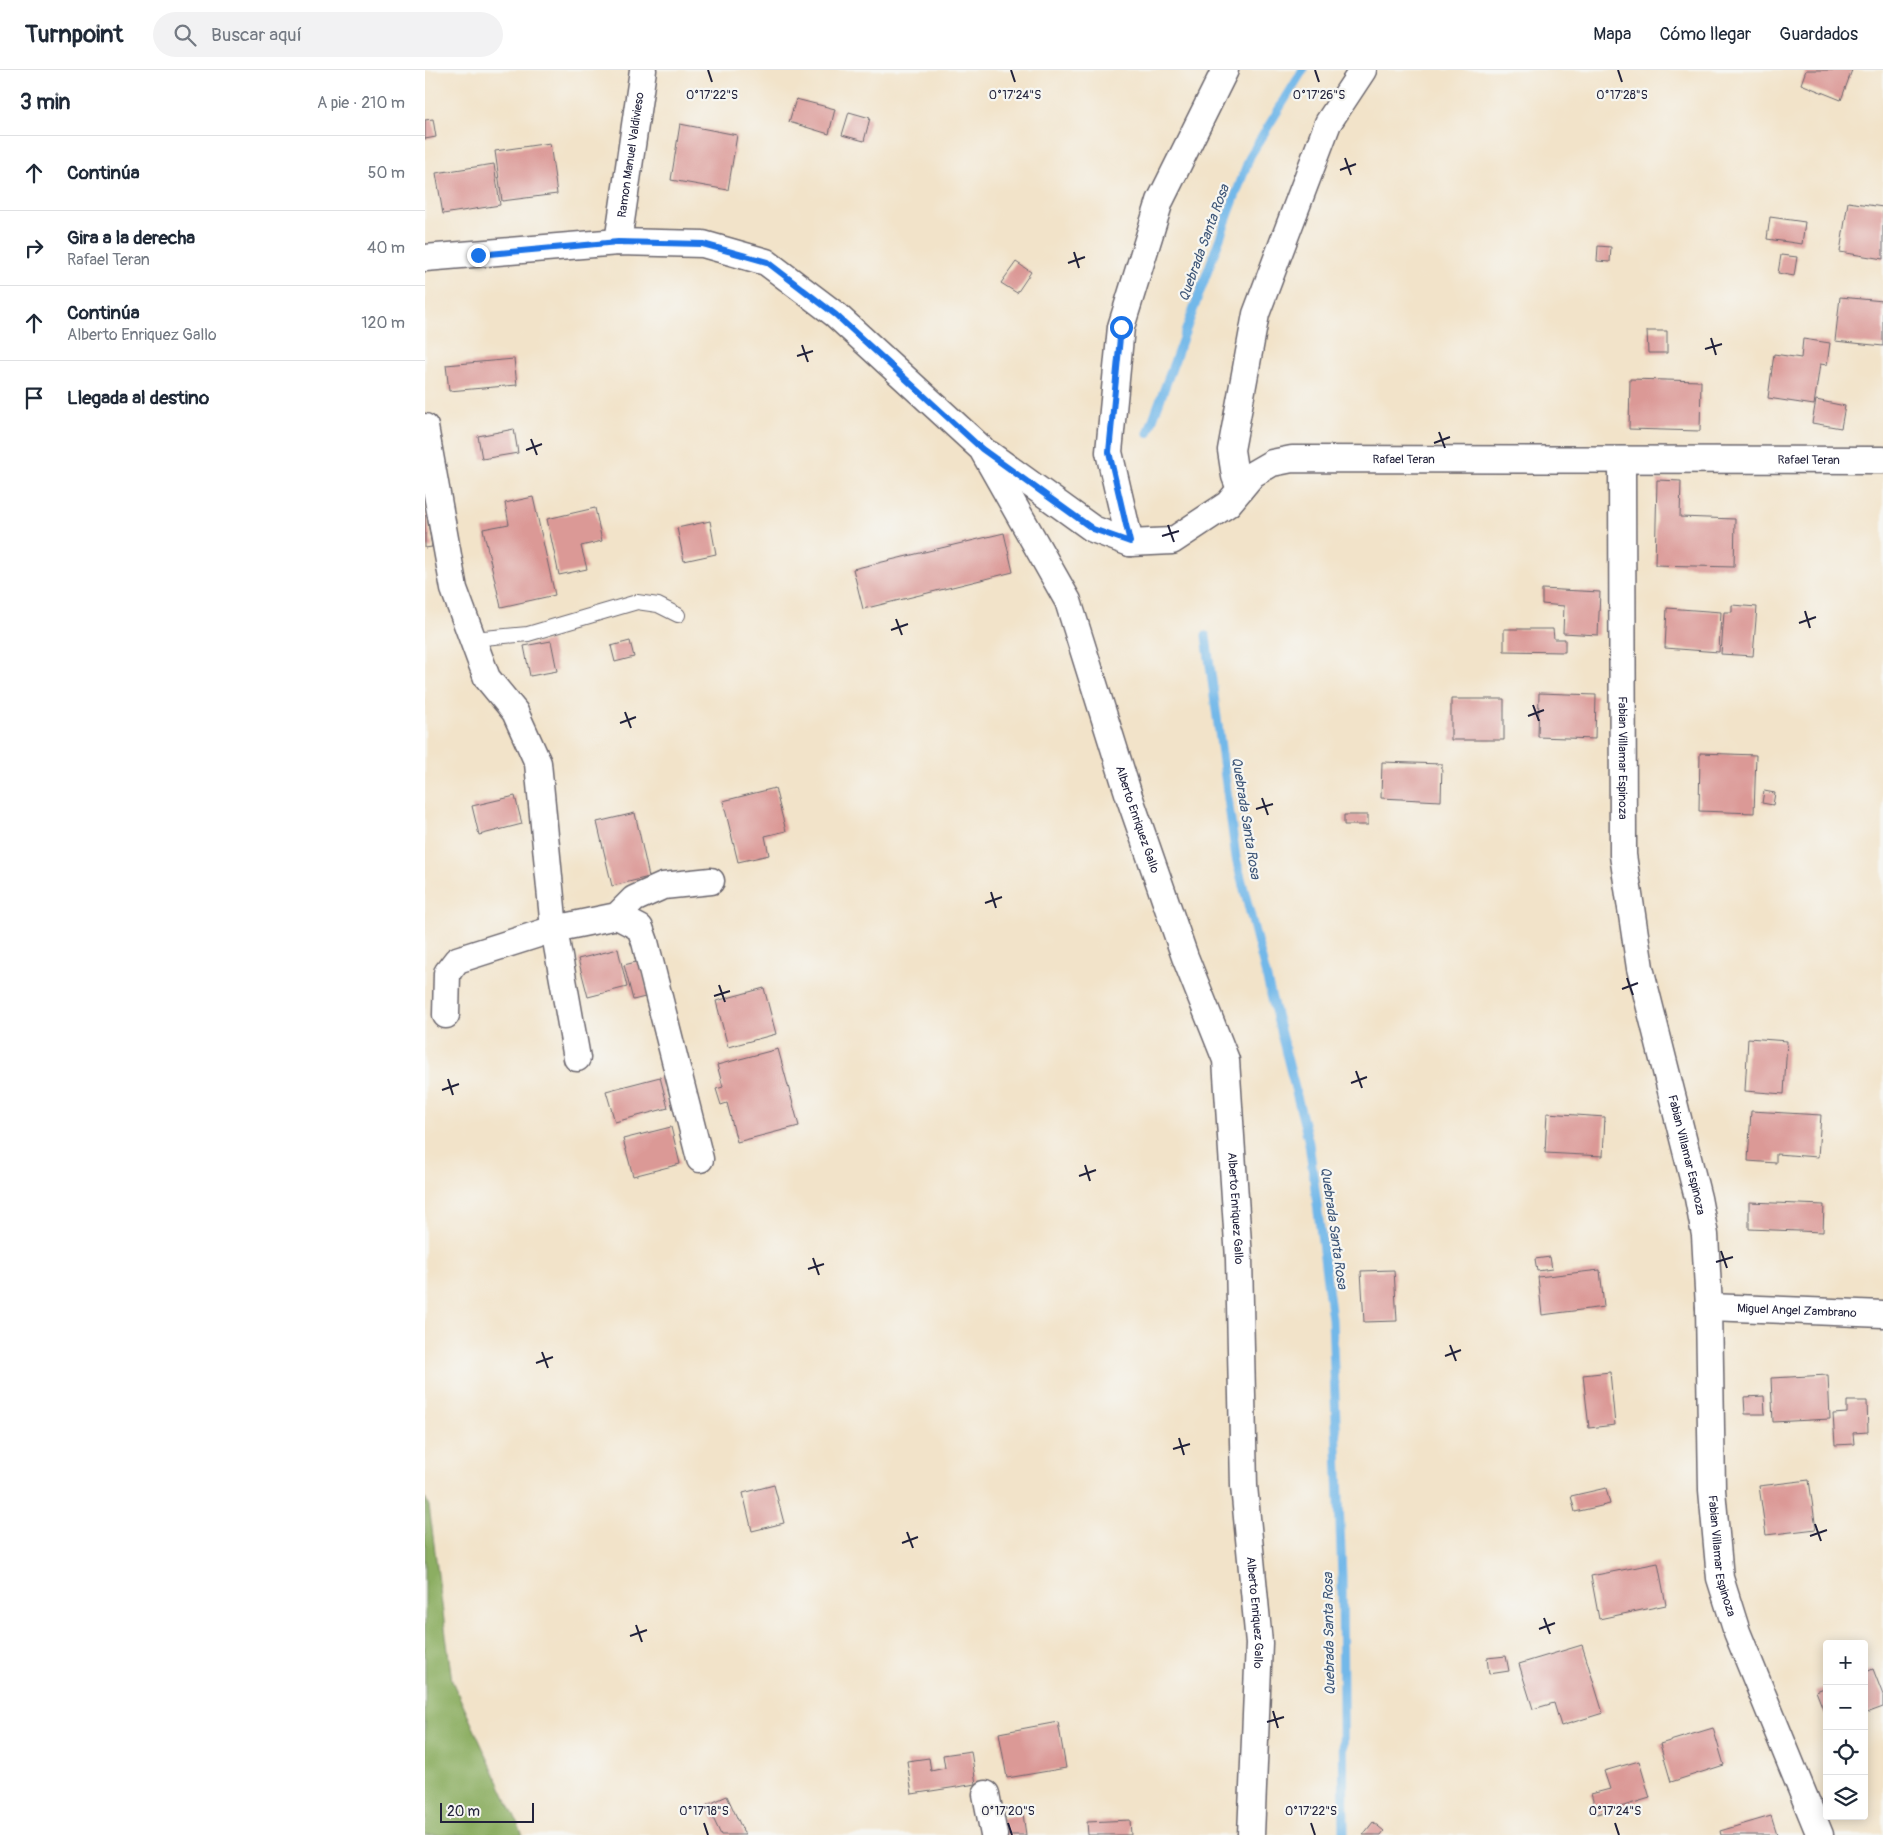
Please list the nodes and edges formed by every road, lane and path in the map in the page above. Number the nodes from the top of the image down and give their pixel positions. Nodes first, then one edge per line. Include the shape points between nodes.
1 (643, 70) edge
2 (1225, 70) edge
3 (1363, 70) edge
4 (618, 242) junction
5 (425, 258) edge
6 (425, 427) edge
7 (982, 449) junction
8 (1622, 460) junction
9 (1883, 460) edge
10 (1240, 489) junction
11 (1130, 542) junction
12 (678, 615) dead end
13 (473, 639) junction
14 (711, 881) dead end
15 (617, 916) junction
16 (553, 929) junction
17 (447, 1015) dead end
18 (577, 1058) dead end
19 (700, 1159) dead end
20 (1709, 1307) junction
21 (1883, 1314) edge
22 (986, 1794) dead end
23 (994, 1835) edge
24 (1251, 1835) edge
25 (1820, 1835) edge

1 - 4 street, Ramon Manuel Valdivieso
2 - 11 street via 1160,201 1121,327 1109,452
3 - 10 street via 1327,122 1256,314 1231,450
4 - 5 street, Alberto Enriquez Gallo
4 - 7 street, Alberto Enriquez Gallo via 703,244 767,262 836,315
6 - 13 street via 454,589
7 - 11 street, Rafael Teran via 1093,529
7 - 24 street, Alberto Enriquez Gallo via 1068,601 1157,876 1226,1060 1239,1259 1245,1486 1259,1643
8 - 9 street, Rafael Teran
8 - 10 street, Rafael Teran via 1292,459 1272,463 1253,474
8 - 20 street, Fabian Villamar Espinoza via 1623,855 1639,968 1698,1198 1705,1235
10 - 11 street, Rafael Teran via 1228,504 1172,541
12 - 13 lane via 657,605 637,602 528,634
13 - 16 street via 487,678 515,712 538,763
14 - 15 street via 663,886 634,899
15 - 16 street
15 - 19 street via 640,928 651,960
16 - 17 street via 457,960 447,973
16 - 18 street
20 - 21 street, Miguel Angel Zambrano
20 - 25 street, Fabian Villamar Espinoza via 1712,1490 1719,1578 1737,1632
22 - 23 street

